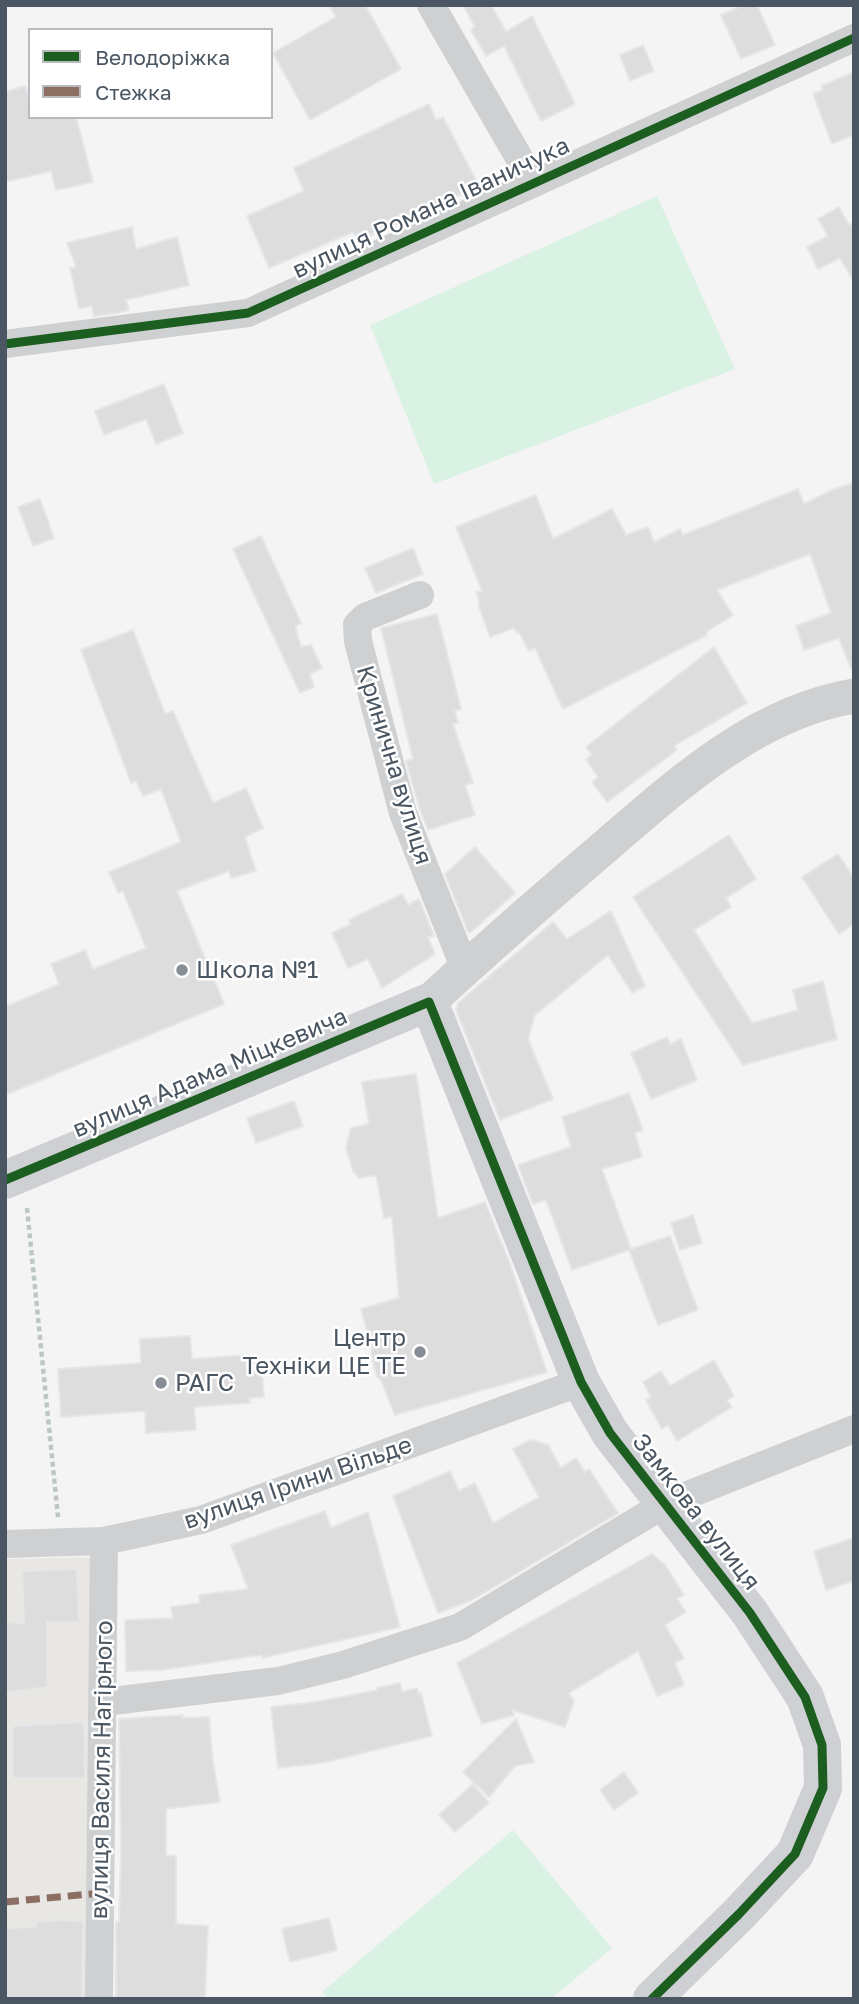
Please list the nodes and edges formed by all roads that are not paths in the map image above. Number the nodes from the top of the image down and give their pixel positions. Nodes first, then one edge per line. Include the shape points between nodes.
1 (431, 5) edge
2 (854, 38) edge
3 (533, 181) junction
4 (5, 344) edge
5 (420, 595) dead end
6 (854, 696) edge
7 (465, 969) junction
8 (429, 1002) junction
9 (14, 1176) edge
10 (582, 1382) junction
11 (854, 1429) edge
12 (665, 1504) junction
13 (104, 1541) junction
14 (5, 1544) edge
15 (104, 1702) junction
16 (99, 1999) edge
17 (652, 1999) edge

1 - 3 street
2 - 3 street, вулиця Романа Іваничука
3 - 4 street, вулиця Романа Іваничука via 248,313
5 - 7 street, Кринична вулиця via 365,617 357,625 358,641 403,813
6 - 7 street, вулиця Адама Міцкевича via 760,729 727,750 669,792
7 - 8 street, вулиця Адама Міцкевича
8 - 9 main road, вулиця Адама Міцкевича
8 - 10 main road, Замкова вулиця
10 - 12 main road, Замкова вулиця via 610,1433
10 - 13 street, вулиця Ірини Вільде via 201,1520
11 - 12 street
12 - 15 street via 460,1627 278,1681
12 - 17 main road, Замкова вулиця via 750,1613 805,1697 822,1745 823,1788 795,1854
13 - 14 street, вулиця Ірини Вільде
13 - 15 street, вулиця Василя Нагірного
15 - 16 street, вулиця Василя Нагірного

